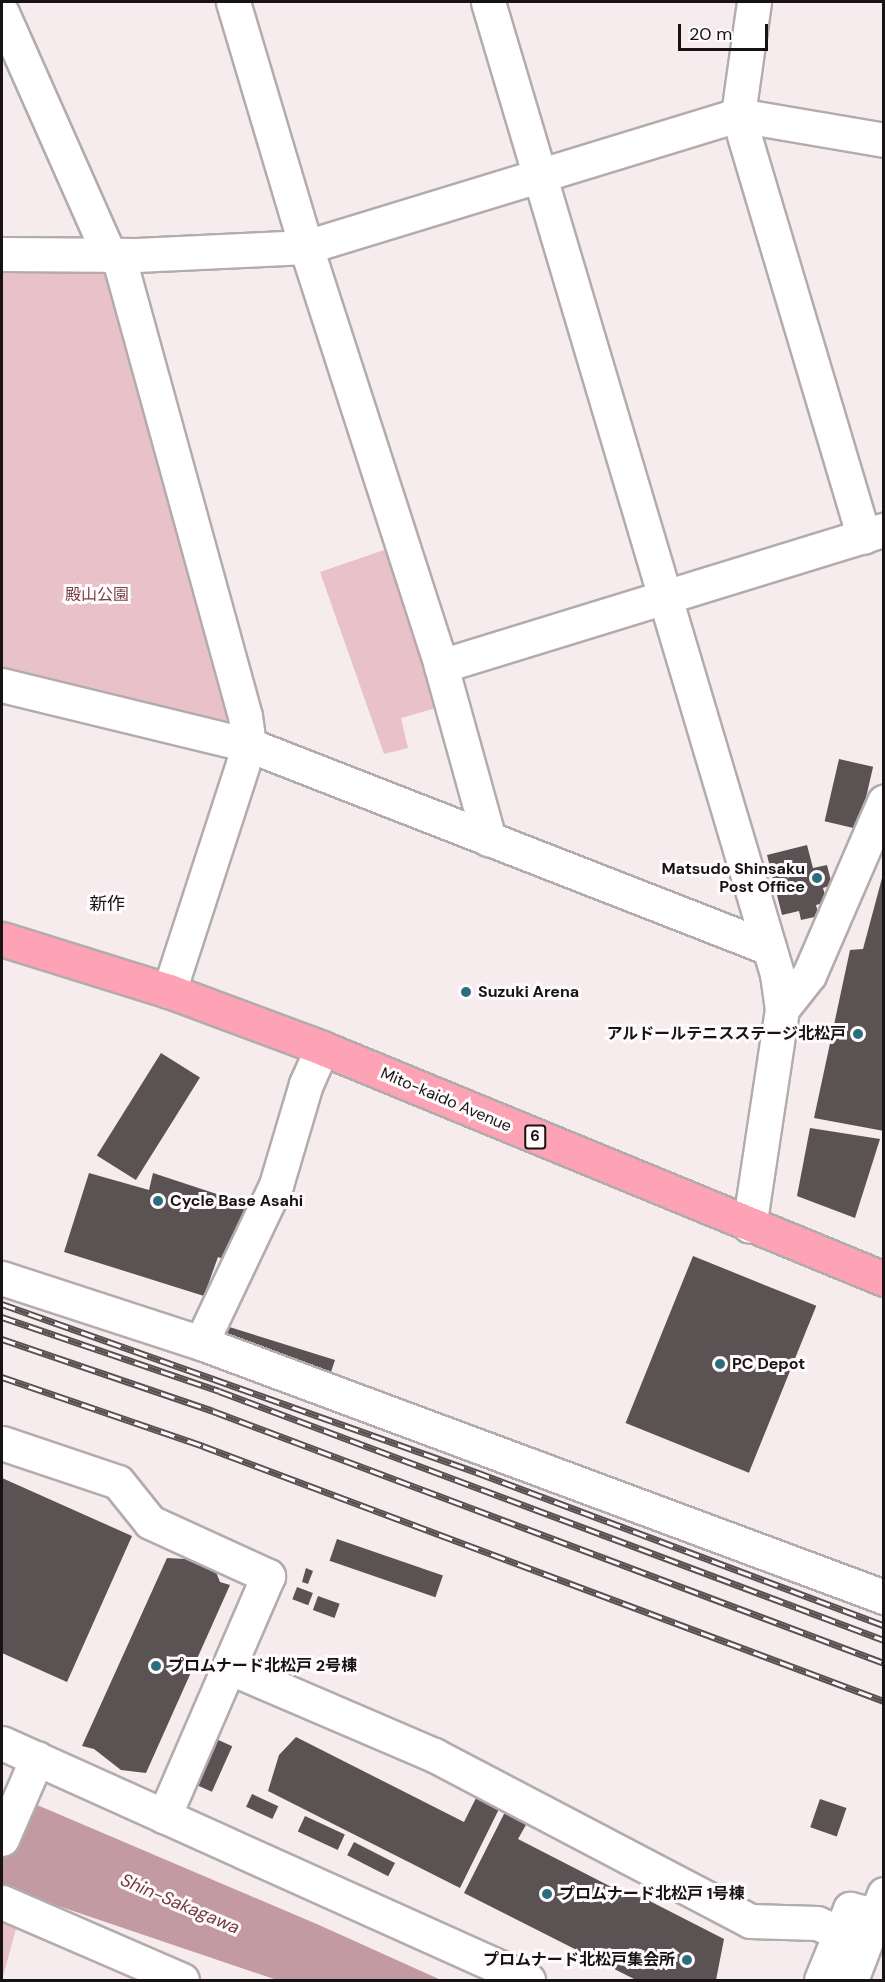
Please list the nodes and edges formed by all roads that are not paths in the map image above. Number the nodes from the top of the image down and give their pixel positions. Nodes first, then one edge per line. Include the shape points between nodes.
1 (232, 2) edge
2 (488, 2) edge
3 (754, 2) edge
4 (2, 13) edge
5 (738, 115) junction
6 (884, 140) edge
7 (538, 174) junction
8 (306, 247) junction
9 (2, 254) edge
10 (113, 255) junction
11 (874, 533) edge
12 (664, 599) junction
13 (441, 666) junction
14 (2, 685) edge
15 (249, 745) junction
16 (884, 802) edge
17 (489, 839) junction
18 (2, 939) edge
19 (768, 948) junction
20 (169, 991) junction
21 (782, 1009) junction
22 (322, 1048) junction
23 (749, 1226) junction
24 (2, 1278) edge
25 (884, 1279) edge
26 (201, 1343) junction
27 (2, 1443) edge
28 (884, 1597) edge
29 (231, 1668) junction
30 (2, 1743) edge
31 (37, 1758) junction
32 (164, 1816) junction
33 (2, 1839) edge
34 (2, 1902) edge
35 (881, 1909) edge
36 (839, 1933) junction
37 (182, 1980) edge
38 (528, 1980) edge
39 (821, 1980) edge
40 (851, 1980) edge

1 - 8 street
2 - 7 street
3 - 5 street
4 - 10 street
5 - 6 street
5 - 7 street
5 - 11 street
7 - 8 street
7 - 12 street
8 - 10 street
8 - 13 street
9 - 10 street
10 - 15 street via 245,716
11 - 12 street
12 - 13 street
12 - 19 street
13 - 17 street
14 - 15 street
15 - 17 street
15 - 20 street
16 - 21 street via 809,975
17 - 19 street
18 - 20 highway, Mito-kaido Avenue / 6
19 - 21 street
20 - 22 highway, Mito-kaido Avenue / 6
21 - 23 street
22 - 23 highway, Mito-kaido Avenue / 6
22 - 26 street via 306,1084 276,1185
23 - 25 highway, Mito-kaido Avenue / 6
24 - 26 street
26 - 28 street
27 - 29 street via 118,1482 150,1522 268,1576
29 - 32 street
29 - 36 street via 434,1755 750,1921 817,1923
30 - 31 street
31 - 32 street
31 - 33 street
32 - 38 street
34 - 37 street
35 - 36 street via 850,1909
35 - 40 street
36 - 39 street

